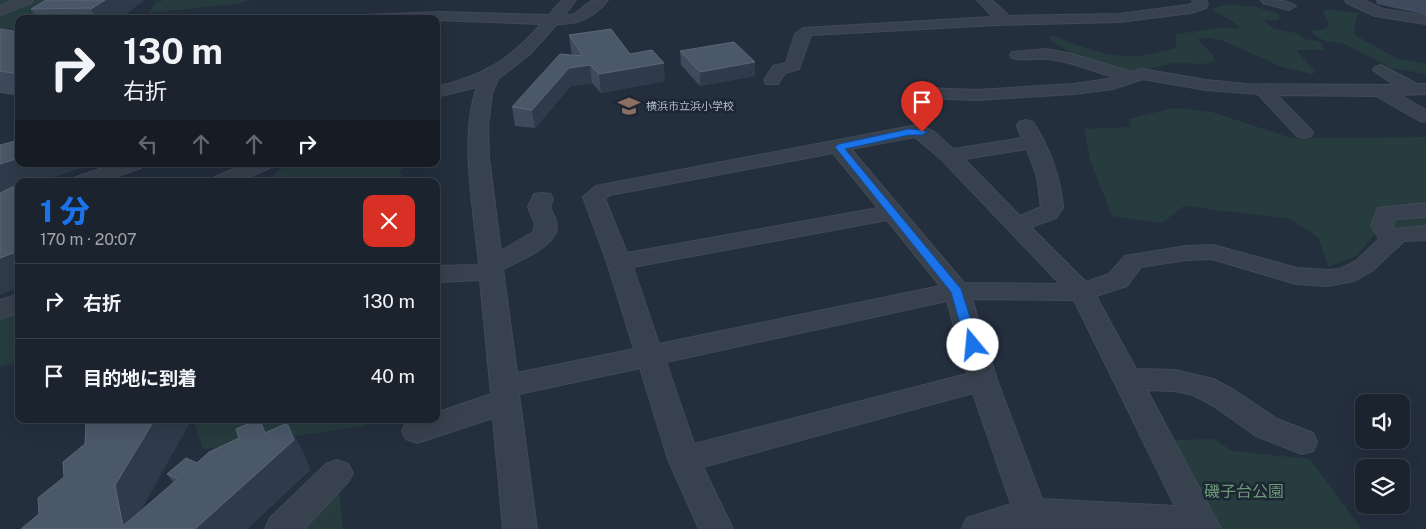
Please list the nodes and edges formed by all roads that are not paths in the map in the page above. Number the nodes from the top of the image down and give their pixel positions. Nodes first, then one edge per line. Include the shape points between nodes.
1 (26, 0) edge
2 (569, 0) edge
3 (601, 0) edge
4 (984, 0) edge
5 (1199, 0) edge
6 (1268, 0) edge
7 (1352, 0) edge
8 (1290, 6) dead end
9 (0, 11) edge
10 (440, 17) edge
11 (553, 20) junction
12 (1426, 20) edge
13 (1001, 21) junction
14 (900, 26) junction
15 (857, 28) junction
16 (969, 37) dead end
17 (910, 40) dead end
18 (868, 44) dead end
19 (1018, 55) dead end
20 (1381, 70) dead end
21 (491, 76) junction
22 (1130, 77) junction
23 (772, 80) dead end
24 (1419, 89) edge
25 (1263, 90) junction
26 (1380, 90) junction
27 (440, 91) edge
28 (925, 93) dead end
29 (1426, 117) edge
30 (1304, 132) dead end
31 (839, 147) junction
32 (949, 156) junction
33 (125, 167) edge
34 (256, 167) edge
35 (92, 178) edge
36 (229, 178) edge
37 (542, 199) dead end
38 (1426, 210) edge
39 (892, 212) junction
40 (1018, 224) junction
41 (1426, 233) edge
42 (1392, 239) junction
43 (619, 262) junction
44 (491, 269) junction
45 (440, 274) edge
46 (957, 292) junction
47 (1082, 292) junction
48 (15, 304) edge
49 (0, 310) edge
50 (649, 355) junction
51 (983, 380) junction
52 (1126, 380) junction
53 (506, 393) junction
54 (417, 431) dead end
55 (1302, 442) dead end
56 (684, 459) junction
57 (337, 473) dead end
58 (1033, 521) edge
59 (1202, 525) edge
60 (282, 529) edge
61 (520, 529) edge
62 (716, 529) edge
63 (978, 529) edge

1 - 9 street
2 - 11 street
3 - 11 street via 581,17
4 - 13 street
5 - 13 street via 1201,5 1191,9 1119,18
6 - 8 street
7 - 12 street via 1380,13
10 - 11 street
11 - 21 street via 530,47
13 - 14 street
13 - 16 street via 1014,34
14 - 15 street
14 - 17 street
15 - 18 street
15 - 23 street via 803,34 793,66 779,69
19 - 22 street via 1066,57
20 - 24 street
21 - 27 street
21 - 44 street via 483,90 478,137
22 - 25 street via 1150,75 1206,85
22 - 28 street via 1113,84 1073,90 977,95
24 - 26 street
25 - 26 street
25 - 30 street
26 - 29 street
31 - 32 street via 918,131
31 - 39 street
31 - 43 street via 603,190 594,197
32 - 40 street
32 - 40 street via 1029,134 1043,167 1052,208 1048,213
33 - 35 street
34 - 36 street
37 - 44 street via 539,207 546,224 544,234
38 - 42 street via 1386,213 1382,225
39 - 43 street
39 - 46 street
40 - 47 street
41 - 42 street via 1399,235
42 - 47 street via 1364,266 1345,276 1296,276 1201,251 1133,262 1118,280
43 - 50 street
44 - 45 street
44 - 53 street
46 - 47 street
46 - 50 street
46 - 51 street
47 - 52 street
48 - 49 street
50 - 53 street
50 - 56 street
51 - 56 street
51 - 58 street
52 - 55 street via 1183,381 1204,387 1279,434
52 - 59 street
53 - 54 street via 467,416
53 - 61 street
56 - 62 street
57 - 60 street
58 - 59 street
58 - 63 street

